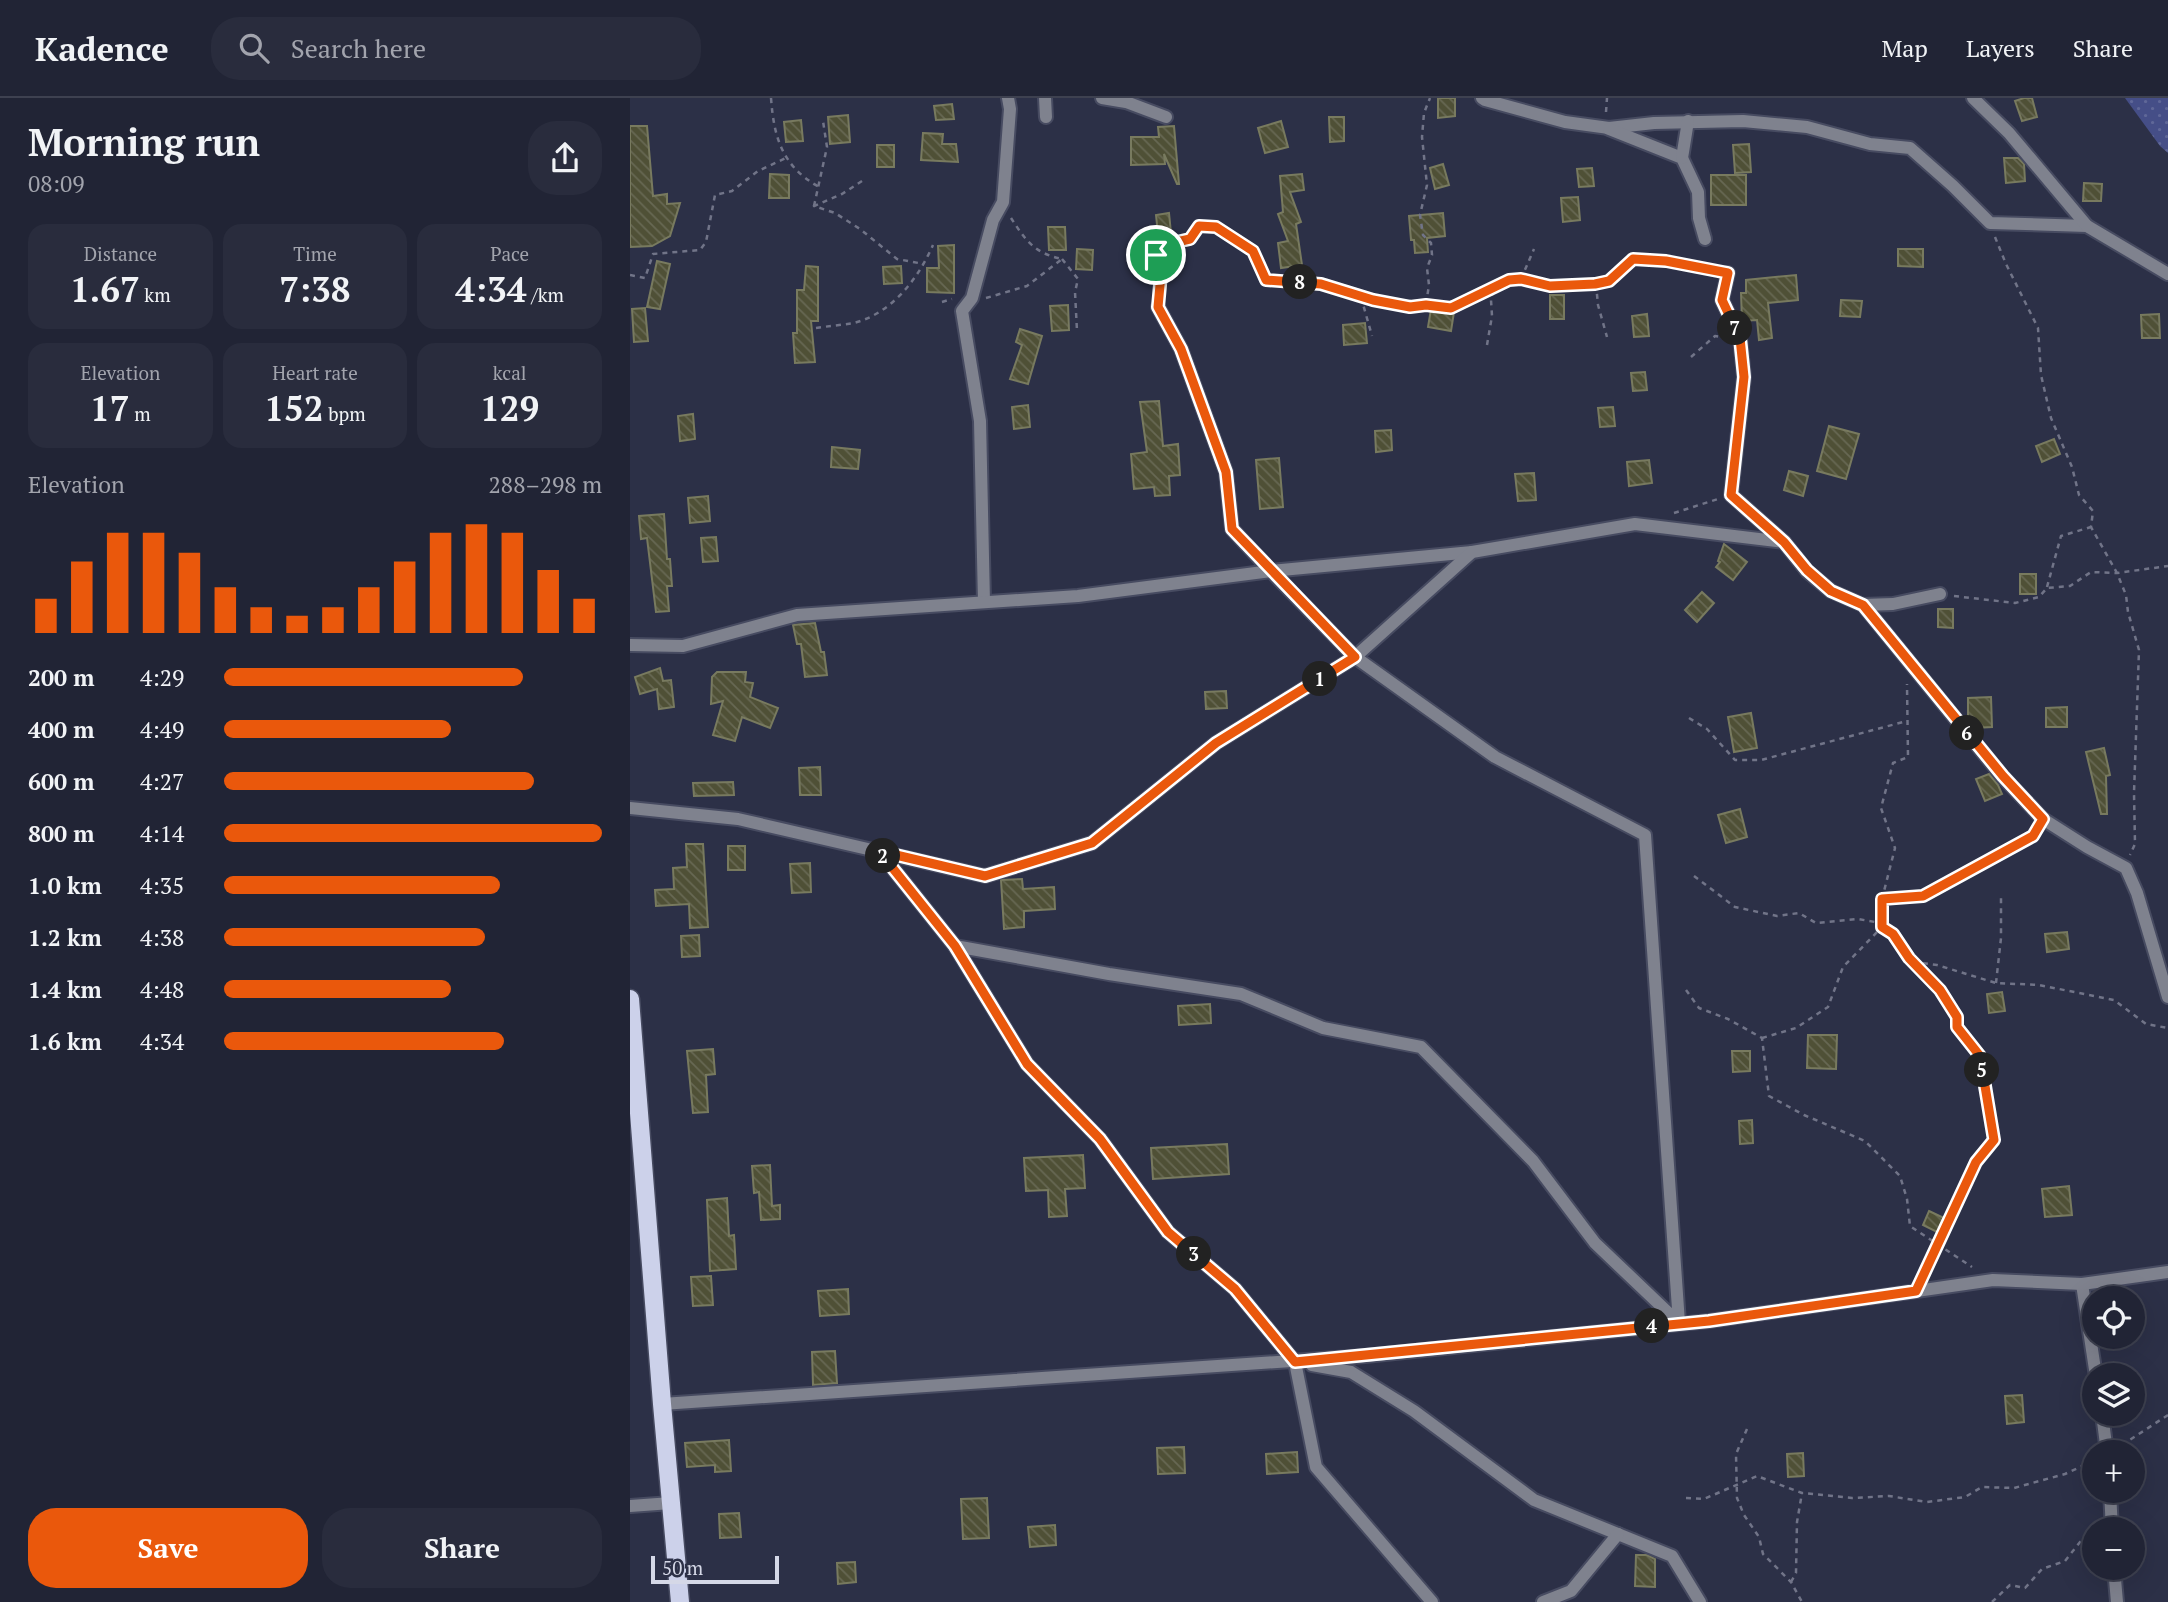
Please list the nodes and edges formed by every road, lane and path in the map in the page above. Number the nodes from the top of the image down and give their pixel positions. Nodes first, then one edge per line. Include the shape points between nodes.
1 (771, 98) edge
2 (1008, 98) edge
3 (1045, 98) edge
4 (1102, 98) edge
5 (1430, 98) edge
6 (1482, 98) edge
7 (1973, 98) edge
8 (1046, 117) dead end
9 (1166, 117) dead end
10 (822, 121) dead end
11 (1688, 121) junction
12 (1609, 128) junction
13 (786, 158) junction
14 (1682, 158) junction
15 (862, 181) dead end
16 (819, 187) junction
17 (1003, 202) junction
18 (814, 206) junction
19 (1990, 223) junction
20 (2087, 226) junction
21 (1705, 239) dead end
22 (933, 245) dead end
23 (1534, 249) dead end
24 (1062, 259) junction
25 (924, 264) junction
26 (1728, 273) joint
27 (2168, 274) edge
28 (630, 275) edge
29 (1521, 279) junction
30 (1595, 284) junction
31 (1494, 287) junction
32 (1360, 296) junction
33 (972, 299) junction
34 (942, 302) dead end
35 (1426, 305) junction
36 (1158, 307) joint
37 (816, 328) dead end
38 (1077, 331) dead end
39 (1372, 336) dead end
40 (1607, 337) dead end
41 (1740, 338) junction
42 (1487, 345) dead end
43 (1691, 357) dead end
44 (1731, 495) junction
45 (1670, 514) dead end
46 (2091, 527) junction
47 (1784, 542) junction
48 (1472, 552) junction
49 (2168, 566) edge
50 (1271, 571) junction
51 (2117, 573) junction
52 (2047, 588) junction
53 (1940, 594) joint
54 (984, 602) junction
55 (1863, 605) junction
56 (630, 645) edge
57 (1355, 657) junction
58 (1908, 660) junction
59 (1689, 718) dead end
60 (1907, 721) junction
61 (630, 808) edge
62 (2043, 819) junction
63 (879, 851) junction
64 (2126, 868) junction
65 (1694, 876) dead end
66 (2001, 894) dead end
67 (1882, 899) junction
68 (1882, 927) junction
69 (955, 946) junction
70 (1913, 962) junction
71 (1996, 983) junction
72 (1686, 990) dead end
73 (2168, 997) edge
74 (630, 999) edge
75 (2168, 1028) edge
76 (1762, 1038) junction
77 (1938, 1246) junction
78 (2168, 1272) edge
79 (1993, 1280) junction
80 (2082, 1283) junction
81 (1916, 1291) junction
82 (1679, 1323) junction
83 (1295, 1362) junction
84 (2094, 1363) edge
85 (662, 1404) junction
86 (2168, 1415) edge
87 (1747, 1429) dead end
88 (2130, 1440) edge
89 (2082, 1466) edge
90 (1737, 1483) junction
91 (1802, 1493) junction
92 (1686, 1498) dead end
93 (671, 1503) junction
94 (630, 1506) edge
95 (1618, 1534) junction
96 (2082, 1541) edge
97 (2115, 1580) edge
98 (1791, 1582) junction
99 (680, 1602) edge
100 (1432, 1602) edge
101 (1543, 1602) edge
102 (1700, 1602) edge
103 (1802, 1602) edge
104 (1992, 1602) edge
105 (2117, 1602) edge

1 - 13 path via 773,127
2 - 17 street
3 - 8 street
4 - 9 street
5 - 35 path via 1424,113 1427,184 1420,215 1432,255
6 - 12 street via 1565,122
7 - 20 street via 2009,133
10 - 16 path via 827,147
11 - 12 street
11 - 14 street
11 - 19 street via 1807,127 1870,144 1910,148
12 - 14 street
13 - 16 path via 802,177
13 - 28 path via 758,171 732,191 715,195 706,242 700,250 653,254 645,278
14 - 21 street via 1698,192
15 - 18 path
16 - 18 path
17 - 24 path via 1025,240 1045,256
17 - 33 street via 993,220
18 - 25 path via 860,229 897,259
19 - 20 street
19 - 46 path via 2038,328 2041,375 2051,418 2079,495 2093,511
20 - 27 street
22 - 25 path
23 - 29 path
24 - 33 path via 1027,286
24 - 38 path via 1078,279
25 - 37 path via 883,310 856,322
26 - 30 path via 1633,259 1609,281
26 - 41 street via 1722,300
29 - 30 path via 1550,286
29 - 31 path
30 - 40 path
31 - 35 path via 1451,308
31 - 42 path
32 - 35 path via 1410,307
32 - 36 path via 1321,284 1266,280 1253,251 1216,227 1199,226 1190,239 1172,243 1156,255 1161,274
32 - 39 path
33 - 34 path
33 - 54 street via 962,311 981,421
36 - 50 street via 1181,349 1226,472 1232,529
41 - 43 path via 1715,336
41 - 44 street via 1744,377
44 - 45 path
44 - 47 street
46 - 51 path
46 - 52 path via 2061,536
47 - 48 street via 1634,524
47 - 55 street via 1831,591
48 - 50 street
48 - 57 street
49 - 51 path
50 - 54 street via 1078,596
50 - 57 street
51 - 52 path via 2091,572 2070,586
51 - 64 path via 2139,650 2135,844
52 - 53 path via 2039,597 2015,603
53 - 55 street
54 - 56 street via 797,615 683,646
55 - 58 street
57 - 63 street via 1216,743 1092,843 985,876
57 - 82 street via 1495,757 1645,835
58 - 60 path
58 - 62 street
59 - 60 path via 1707,729 1735,760 1761,760
60 - 67 path via 1908,757 1894,763 1881,808 1895,848
61 - 63 street via 738,819
62 - 64 street
62 - 67 path via 2033,836 1923,896
63 - 69 street
64 - 73 street
65 - 68 path via 1735,906 1777,916 1799,913 1816,923 1858,919
66 - 71 path
67 - 68 path
68 - 70 path via 1893,934
68 - 76 path via 1843,967 1828,1007 1796,1028
69 - 82 street via 1241,994 1323,1027 1420,1047 1533,1161 1595,1242
69 - 83 street via 1027,1064 1100,1139 1168,1232 1235,1289
70 - 71 path
70 - 77 path via 1940,990 1957,1017 1957,1027 1980,1056 1994,1140 1976,1162
71 - 75 path via 2039,985 2114,1000 2146,1024
72 - 76 path via 1699,1008
74 - 85 main road
76 - 77 path via 1769,1096 1865,1142 1900,1176 1910,1226
77 - 79 path
77 - 81 path
78 - 80 street
79 - 80 street
79 - 81 street
80 - 84 street
81 - 82 street
82 - 83 street
83 - 85 street
83 - 95 street via 1351,1372 1414,1411 1534,1500
83 - 100 street via 1316,1467
85 - 93 main road
86 - 88 path
87 - 90 path via 1736,1454
89 - 91 path via 2014,1488 1982,1487 1965,1497 1927,1503 1889,1496
90 - 91 path via 1756,1476
90 - 92 path via 1703,1499
90 - 98 path via 1737,1498 1759,1537 1763,1554
91 - 98 path via 1796,1573
93 - 94 street
93 - 99 main road
95 - 101 street via 1571,1591
95 - 102 street via 1672,1556
96 - 104 path via 2064,1561 2042,1569 2025,1588 2010,1585
97 - 105 street
98 - 103 path

